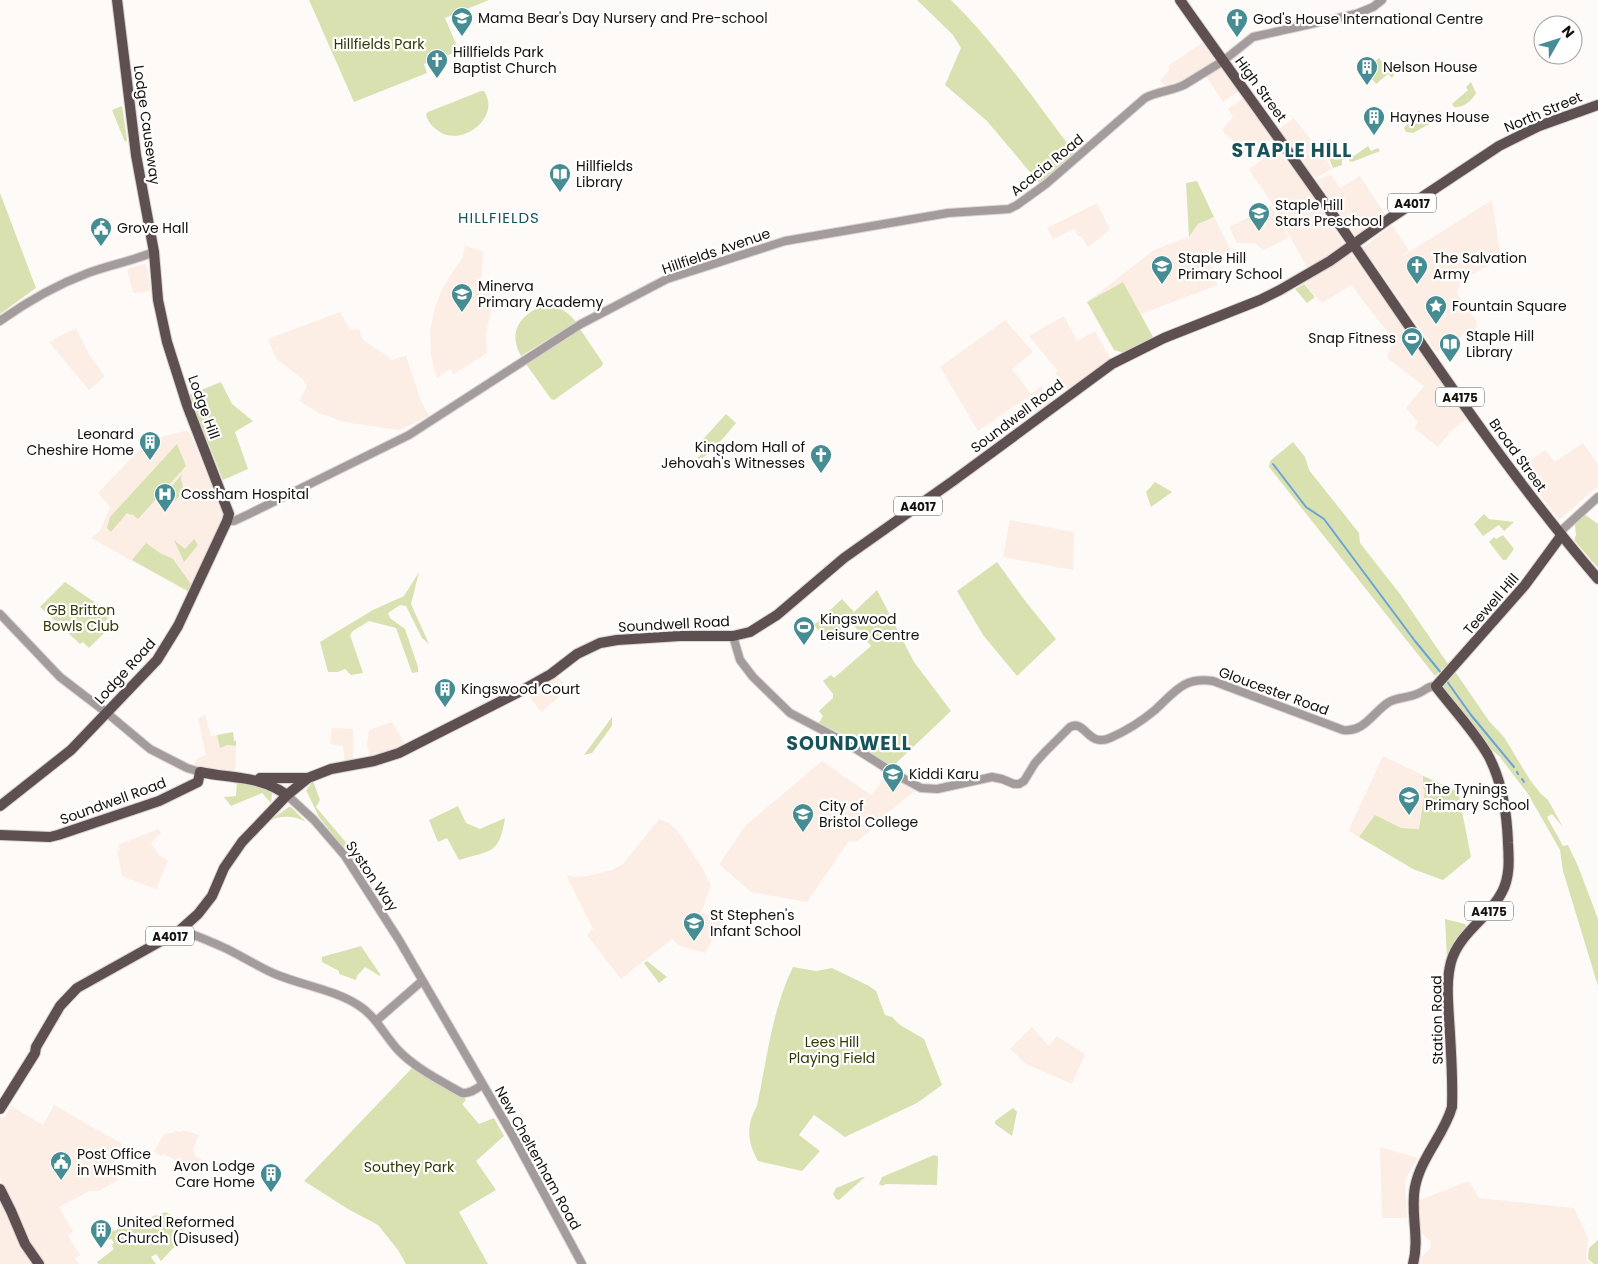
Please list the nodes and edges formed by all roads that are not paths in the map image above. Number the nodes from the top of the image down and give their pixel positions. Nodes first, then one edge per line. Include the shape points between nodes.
1 (117, 0) edge
2 (1180, 0) edge
3 (1382, 0) edge
4 (1223, 61) junction
5 (1598, 105) edge
6 (862, 228) joint
7 (1353, 244) junction
8 (154, 252) junction
9 (158, 300) joint
10 (0, 321) edge
11 (1598, 497) edge
12 (227, 521) junction
13 (1561, 536) junction
14 (1598, 579) edge
15 (0, 614) edge
16 (733, 636) junction
17 (1438, 683) junction
18 (107, 713) junction
19 (200, 772) junction
20 (249, 778) junction
21 (308, 778) junction
22 (288, 795) junction
23 (0, 806) edge
24 (0, 834) edge
25 (182, 930) junction
26 (422, 981) junction
27 (376, 1021) junction
28 (482, 1085) junction
29 (0, 1109) edge
30 (0, 1189) edge
31 (39, 1264) edge
32 (582, 1264) edge
33 (1413, 1264) edge

1 - 8 main road, Lodge Causeway via 138,174
2 - 4 main road, High Street
3 - 4 street, Acacia Road via 1356,14 1260,34
4 - 6 street, Acacia Road via 1178,88 1145,98 1046,184 1009,209 948,213
4 - 7 main road, High Street
5 - 7 main road, North Street / A4017 via 1539,126 1499,146
6 - 12 street, Hillfields Avenue via 785,241 667,279 581,324 409,435 249,514
7 - 13 main road, Broad Street / A4175 via 1491,444
7 - 16 main road, Soundwell Road / A4017 via 1312,273 1267,297 1164,338 1112,364 844,558 764,625
8 - 9 main road, Lodge Causeway
8 - 10 street via 58,286
9 - 12 main road, Lodge Hill via 166,342 228,508
11 - 13 street via 1563,529
12 - 18 main road, Lodge Road via 168,645
13 - 14 main road, Broad Street
13 - 17 main road, Teewell Hill via 1525,586
15 - 18 street via 60,677
16 - 17 street, Gloucester Road via 740,660 790,712 911,783 934,789 992,777 1019,784 1070,727 1078,726 1095,739 1110,738 1133,726 1175,690 1197,680 1213,681 1349,731 1360,727 1390,702
16 - 21 main road, Soundwell Road / A4017 via 644,638 600,644 577,654 519,692 400,753 331,769
17 - 33 main road, Station Road / A4175 via 1439,691 1479,741 1497,776 1505,812 1509,860 1502,891 1490,910 1465,937 1452,962 1448,991 1452,1107 1415,1187
18 - 19 street via 150,749
18 - 23 main road, Lodge Road via 71,750
19 - 20 main road
19 - 24 main road, Soundwell Road via 198,782 159,801 58,835
20 - 21 main road
20 - 22 main road
21 - 22 main road, Soundwell Road / A4017
22 - 25 main road, A4017 via 242,842 224,868 212,896
22 - 26 street, Syston Way via 345,856
25 - 27 street, New Cheltenham Road via 275,974 344,998 365,1010
25 - 29 main road, A4017 via 70,994
26 - 27 street
26 - 28 street, Syston Way
27 - 28 street, New Cheltenham Road via 399,1050 447,1084 466,1094
28 - 32 street, New Cheltenham Road
30 - 31 main road via 25,1244

